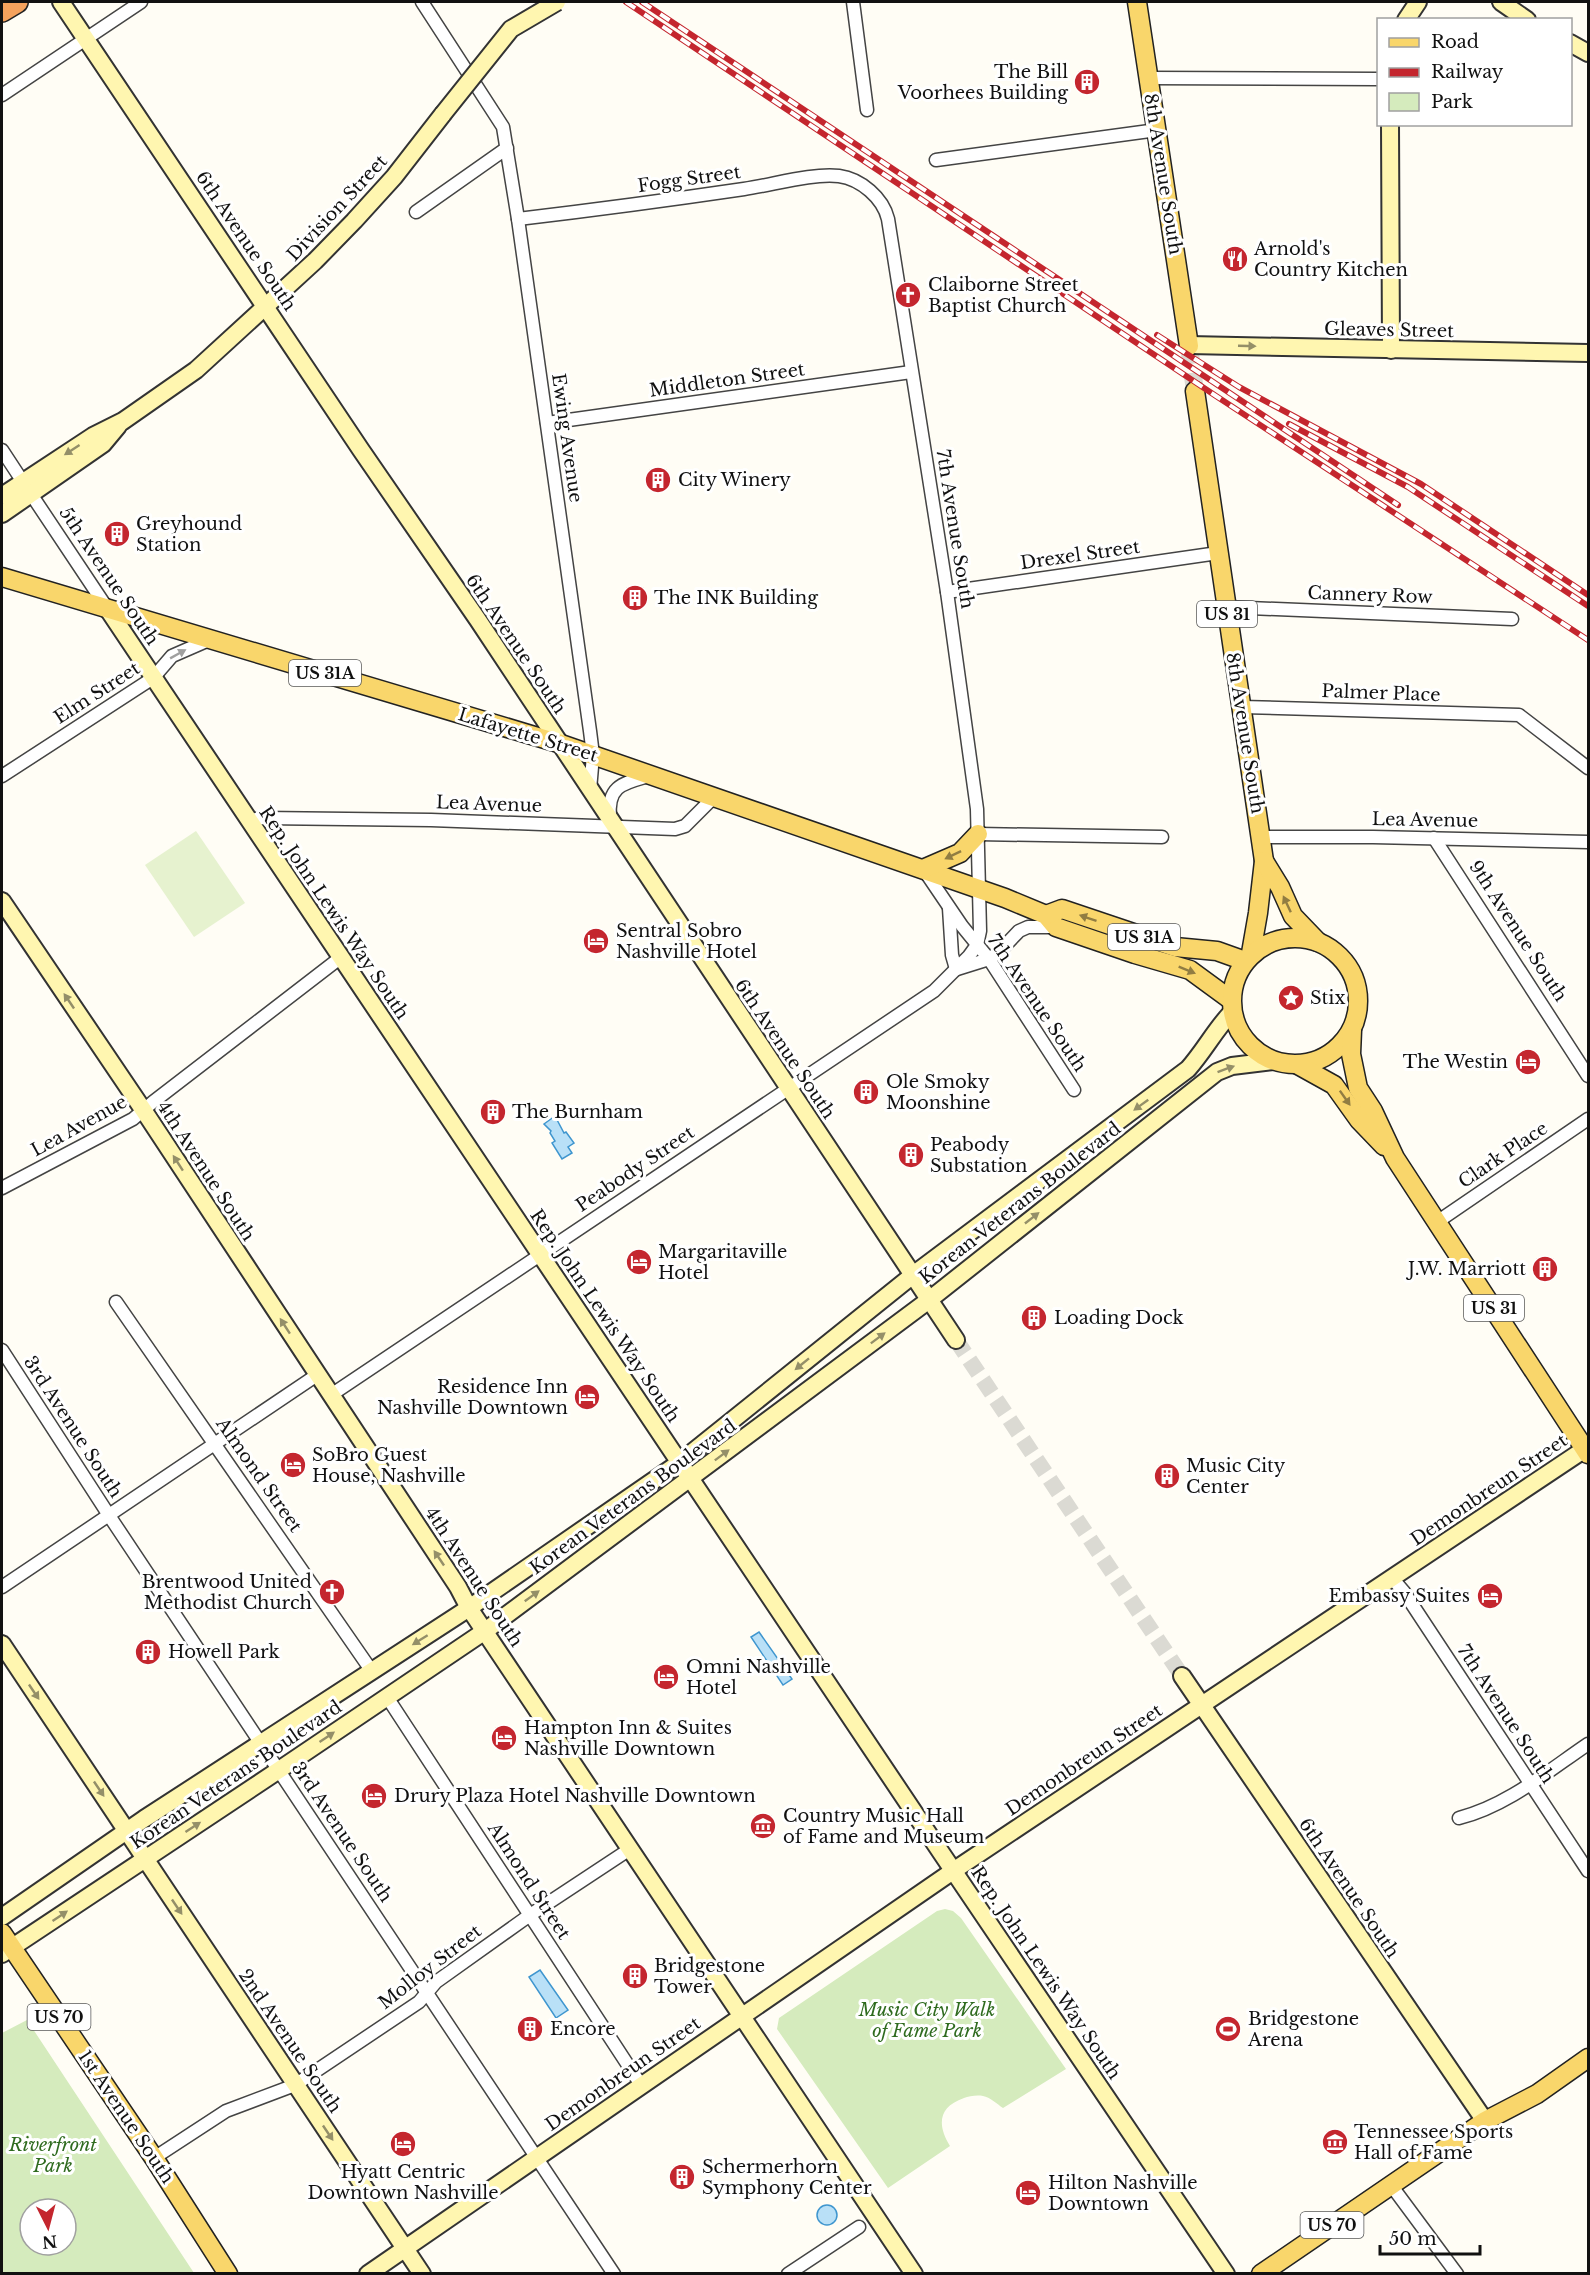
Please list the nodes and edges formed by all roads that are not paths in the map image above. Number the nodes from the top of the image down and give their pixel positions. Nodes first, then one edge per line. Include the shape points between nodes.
1 (17, 2) edge
2 (61, 2) edge
3 (141, 2) edge
4 (422, 2) edge
5 (557, 2) edge
6 (853, 2) edge
7 (1137, 2) edge
8 (1418, 2) edge
9 (1501, 2) edge
10 (2, 11) edge
11 (1408, 18) edge
12 (1524, 18) edge
13 (86, 38) junction
14 (1572, 44) edge
15 (1588, 53) edge
16 (1149, 78) junction
17 (1377, 79) edge
18 (2, 95) edge
19 (867, 110) dead end
20 (1390, 126) edge
21 (1157, 130) junction
22 (507, 148) junction
23 (936, 160) dead end
24 (863, 187) joint
25 (416, 212) dead end
26 (518, 219) junction
27 (266, 306) junction
28 (1189, 345) joint
29 (1391, 350) junction
30 (1588, 353) edge
31 (911, 372) junction
32 (1195, 391) tunnel mouth
33 (547, 423) junction
34 (2, 450) edge
35 (27, 488) junction
36 (2, 496) edge
37 (2, 514) edge
38 (1218, 553) junction
39 (2, 577) edge
40 (947, 592) junction
41 (1226, 607) junction
42 (106, 608) junction
43 (1512, 619) dead end
44 (210, 639) junction
45 (153, 678) junction
46 (1242, 707) junction
47 (558, 743) junction
48 (593, 755) junction
49 (1588, 768) edge
50 (652, 775) junction
51 (2, 776) edge
52 (590, 790) junction
53 (715, 796) junction
54 (249, 820) junction
55 (612, 822) junction
56 (978, 834) junction
57 (1162, 837) dead end
58 (1261, 837) junction
59 (1434, 838) junction
60 (1588, 842) edge
61 (1264, 861) junction
62 (923, 869) junction
63 (980, 889) junction
64 (2, 901) edge
65 (949, 908) junction
66 (1051, 921) junction
67 (1318, 942) junction
68 (977, 945) junction
69 (1248, 957) junction
70 (340, 958) junction
71 (989, 959) junction
72 (956, 969) junction
73 (1231, 1006) junction
74 (1352, 1030) junction
75 (1273, 1061) junction
76 (1298, 1065) junction
77 (1588, 1076) edge
78 (789, 1090) junction
79 (1074, 1090) dead end
80 (144, 1111) junction
81 (1588, 1119) edge
82 (1395, 1158) junction
83 (2, 1188) edge
84 (1437, 1222) junction
85 (540, 1255) junction
86 (913, 1275) junction
87 (929, 1300) junction
88 (116, 1302) dead end
89 (956, 1340) tunnel mouth
90 (2, 1350) edge
91 (317, 1375) junction
92 (331, 1395) junction
93 (216, 1444) junction
94 (1587, 1450) edge
95 (680, 1463) junction
96 (690, 1479) junction
97 (108, 1515) junction
98 (1392, 1578) junction
99 (2, 1587) edge
100 (470, 1608) junction
101 (485, 1631) junction
102 (2, 1644) edge
103 (371, 1670) junction
104 (1182, 1676) tunnel mouth
105 (387, 1697) junction
106 (1201, 1705) junction
107 (261, 1742) junction
108 (1588, 1744) edge
109 (279, 1770) junction
110 (1530, 1783) junction
111 (1459, 1818) dead end
112 (126, 1831) junction
113 (630, 1849) junction
114 (145, 1859) junction
115 (953, 1871) junction
116 (1588, 1871) edge
117 (530, 1915) junction
118 (2, 1917) edge
119 (5, 1945) edge
120 (428, 1992) junction
121 (742, 2016) junction
122 (1588, 2058) edge
123 (296, 2085) junction
124 (641, 2085) junction
125 (1485, 2121) junction
126 (537, 2157) junction
127 (154, 2158) junction
128 (1391, 2185) junction
129 (859, 2227) dead end
130 (405, 2248) junction
131 (228, 2274) edge
132 (368, 2274) edge
133 (422, 2274) edge
134 (614, 2274) edge
135 (788, 2274) edge
136 (914, 2274) edge
137 (1226, 2274) edge
138 (1261, 2274) edge
139 (1457, 2274) edge

1 - 10 highway
2 - 13 street, 6th Avenue South
3 - 13 street
4 - 22 street, Ewing Avenue via 504,127
5 - 27 street, Division Street, bridge via 511,29 375,200
6 - 19 street
7 - 16 main road, 8th Avenue South
8 - 11 street
9 - 12 street
13 - 18 street
13 - 27 street, 6th Avenue South
14 - 15 street
16 - 17 street
16 - 21 main road, 8th Avenue South
20 - 29 street
21 - 23 street
21 - 28 main road, 8th Avenue South
22 - 25 street
22 - 26 street, Ewing Avenue
24 - 26 street, Fogg Street via 842,177 817,177
24 - 31 street, 7th Avenue South via 881,201 887,214
26 - 33 street, Ewing Avenue
27 - 35 street, Division Street via 189,375 123,421 93,436
27 - 47 street, 6th Avenue South
28 -> 29 street, Gleaves Street
29 - 30 street, Gleaves Street
31 - 33 street, Middleton Street
31 - 40 street, 7th Avenue South
32 - 38 main road, 8th Avenue South / US 31
33 - 48 street, Ewing Avenue
34 - 35 street, 5th Avenue South
35 - 36 street, Division Street
35 - 37 street, Division Street
35 - 42 street, 5th Avenue South
38 - 40 street, Drexel Street
38 - 41 main road, 8th Avenue South / US 31
39 - 42 main road, Lafayette Street / US 31A
40 - 56 street, 7th Avenue South
41 - 43 street, Cannery Row
41 - 46 main road, 8th Avenue South / US 31
42 - 44 main road, Lafayette Street / US 31A
42 - 45 street, 5th Avenue South
45 -> 44 street, Elm Street via 172,656
44 - 47 main road, Lafayette Street / US 31A
45 - 51 street, Elm Street
45 - 54 street, Rep. John Lewis Way South
46 - 49 street, Palmer Place via 1519,715
46 - 58 main road, 8th Avenue South / US 31
47 - 48 main road, Lafayette Street / US 31A
47 - 52 street, 6th Avenue South
48 - 50 main road, Lafayette Street / US 31A
48 - 52 street, Ewing Avenue
50 - 53 main road, Lafayette Street / US 31A
50 - 55 street via 616,788 610,798
52 - 55 street, 6th Avenue South
53 - 55 street, Lea Avenue via 685,826 675,829
53 - 62 main road, Lafayette Street / US 31A
54 - 55 street, Lea Avenue
54 - 70 street, Rep. John Lewis Way South
55 - 78 street, 6th Avenue South
56 - 57 street
56 -> 62 main road via 960,853
56 - 63 street, 7th Avenue South
58 - 59 street, Lea Avenue
58 - 61 main road, 8th Avenue South / US 31
59 - 60 street, Lea Avenue
59 - 77 street, 9th Avenue South
67 -> 61 main road, 8th Avenue South / US 31 via 1293,916
61 - 69 main road, 8th Avenue South / US 31
62 - 63 main road, Lafayette Street / US 31A
62 - 65 street
63 - 66 main road, Lafayette Street / US 31A
63 - 68 street
80 -> 64 street, 4th Avenue South
65 - 68 street, 7th Avenue South
65 - 72 street
69 -> 66 main road, Lafayette Street / US 31A via 1174,946 1062,909
66 - 71 street, Peabody Street via 1019,930
66 -> 73 main road, Lafayette Street / US 31A via 1135,954 1190,970
67 - 69 main road via 1284,939
67 - 74 main road, US 31 via 1342,959 1357,986 1359,1000
68 - 71 street, 7th Avenue South
68 - 72 street, Peabody Street
69 - 73 main road, US 31 via 1236,977
70 - 80 street, Lea Avenue
70 - 85 street, Rep. John Lewis Way South
71 - 72 street, Peabody Street
71 - 79 street, 7th Avenue South
72 - 78 street, Peabody Street via 934,991
73 - 75 main road, US 31 via 1244,1040
73 -> 86 street, Korean Veterans Boulevard via 1188,1069
74 - 76 main road via 1330,1055
74 - 82 main road, US 31 via 1351,1054 1358,1088
75 - 76 main road, US 31
87 -> 75 street, Korean Veterans Boulevard via 1217,1072
76 -> 82 main road, US 31 via 1334,1085 1359,1120
78 - 85 street, Peabody Street
78 - 86 street, 6th Avenue South
80 - 83 street, Lea Avenue
91 -> 80 street, 4th Avenue South
81 - 84 street, Clark Place
82 - 84 main road, US 31
84 - 94 main road, US 31
85 - 92 street, Peabody Street
85 - 95 street, Rep. John Lewis Way South
86 - 87 street, 6th Avenue South
86 -> 95 street, Korean Veterans Boulevard
87 - 89 street, 6th Avenue South
96 -> 87 street, Korean Veterans Boulevard
88 - 93 street, Almond Street
90 - 97 street, 3rd Avenue South
91 - 92 street, 4th Avenue South
91 - 93 street
100 -> 92 street, 4th Avenue South
93 - 97 street
93 - 103 street, Almond Street
94 - 98 street, Demonbreun Street
95 - 96 street, Rep. John Lewis Way South
95 - 100 street, Korean Veterans Boulevard
101 -> 96 street, Korean Veterans Boulevard
96 - 115 street, Rep. John Lewis Way South
97 - 99 street
97 - 107 street, 3rd Avenue South
98 - 106 street, Demonbreun Street
98 - 110 street, 7th Avenue South
100 - 101 street, 4th Avenue South
100 -> 103 street, Korean Veterans Boulevard
101 - 105 street, Korean Veterans Boulevard
101 - 113 street, 4th Avenue South
102 -> 112 street, 2nd Avenue South
103 - 107 street, Korean Veterans Boulevard
104 - 106 street, 6th Avenue South
109 -> 105 street, Korean Veterans Boulevard
105 - 117 street, Almond Street
106 - 115 street, Demonbreun Street
106 - 125 street, 6th Avenue South
107 - 109 street, 3rd Avenue South
107 - 112 street, Korean Veterans Boulevard
108 - 110 street
114 -> 109 street, Korean Veterans Boulevard
109 - 120 street, 3rd Avenue South
110 - 111 street via 1487,1809
110 - 116 street, 7th Avenue South
112 - 114 street, 2nd Avenue South
112 - 118 street, Korean Veterans Boulevard
113 - 117 street, Molloy Street
113 - 121 street, 4th Avenue South
119 -> 114 street, Korean Veterans Boulevard
114 -> 123 street, 2nd Avenue South
115 - 121 street, Demonbreun Street
115 - 137 street, Rep. John Lewis Way South
117 - 120 street, Molloy Street via 436,1982
117 - 124 street, Almond Street
119 - 127 main road, 1st Avenue South / US 70
120 - 123 street, Molloy Street
120 - 126 street, 3rd Avenue South
121 - 124 street, Demonbreun Street
121 - 136 street, 4th Avenue South
122 - 125 main road, US 70 via 1537,2094
123 - 127 street, Molloy Street via 226,2111
123 -> 130 street, 2nd Avenue South
124 - 126 street, Demonbreun Street
125 - 128 main road, US 70
126 - 130 street, Demonbreun Street
126 - 134 street, 3rd Avenue South
127 - 131 main road, 1st Avenue South / US 70
128 - 138 main road, US 70
128 - 139 street
129 - 135 street
130 - 132 street, Demonbreun Street
130 - 133 street, 2nd Avenue South

